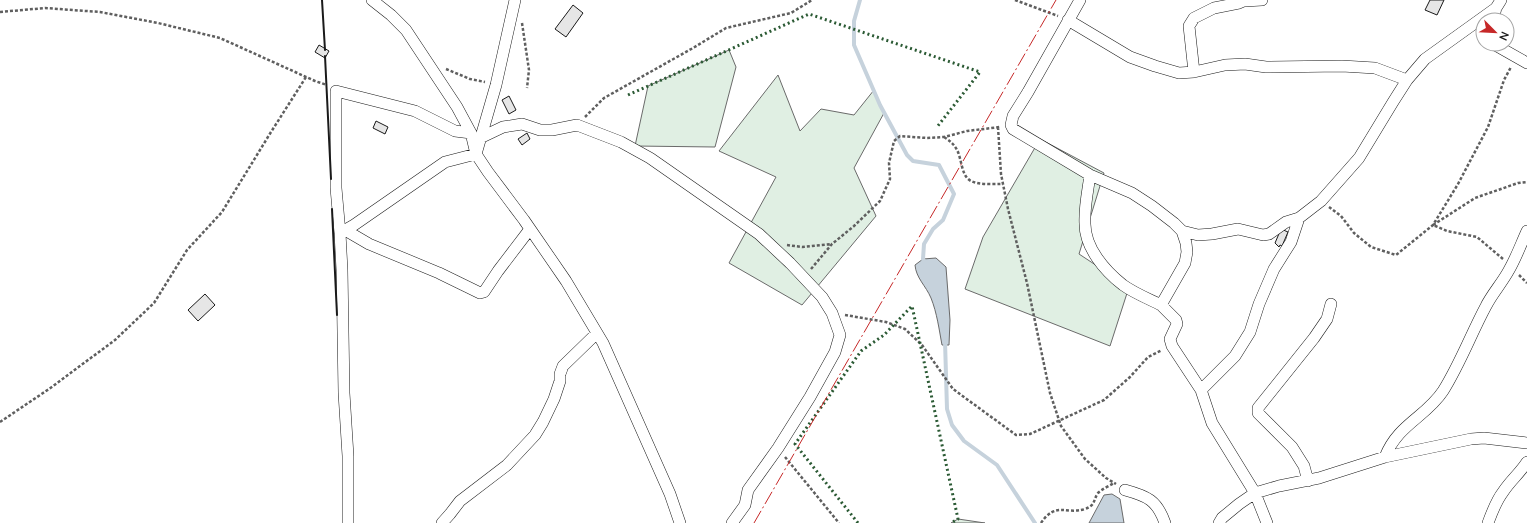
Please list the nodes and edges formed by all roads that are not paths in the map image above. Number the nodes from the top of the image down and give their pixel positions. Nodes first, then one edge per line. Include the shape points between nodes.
1 (515, 0) edge
2 (1080, 0) edge
3 (1246, 0) edge
4 (1262, 0) edge
5 (378, 2) edge
6 (1499, 4) edge
7 (1068, 20) junction
8 (1506, 52) edge
9 (1527, 63) edge
10 (1194, 72) junction
11 (1407, 80) junction
12 (471, 133) junction
13 (482, 137) junction
14 (476, 154) junction
15 (1090, 175) junction
16 (1299, 218) junction
17 (530, 229) junction
18 (342, 231) junction
19 (1182, 231) junction
20 (1527, 231) edge
21 (1331, 304) dead end
22 (1161, 305) junction
23 (596, 334) junction
24 (1201, 390) junction
25 (1527, 443) edge
26 (1385, 457) junction
27 (1527, 462) edge
28 (1308, 481) junction
29 (1125, 490) road end
30 (1255, 493) junction
31 (348, 523) edge
32 (442, 523) edge
33 (680, 523) edge
34 (732, 523) edge
35 (1165, 523) edge
36 (1219, 523) edge
37 (1267, 523) edge
38 (1488, 523) edge

1 - 13 street
2 - 7 street
3 - 4 street
3 - 10 street via 1214,8 1194,18 1190,26
5 - 12 street via 406,30 457,107
6 - 11 street via 1425,59
7 - 10 street via 1130,57 1179,73
7 - 15 street via 1010,125
8 - 9 street
10 - 11 street via 1225,64 1266,67 1342,66 1375,68
11 - 16 street via 1359,158 1321,201
12 - 14 street
12 - 18 street via 455,131 415,111 336,90 336,188
13 - 14 street
13 - 34 street via 503,127 522,124 540,130 577,125 622,142 650,158 759,234 822,297 832,313 840,335 835,352 778,448 748,490 745,505
14 - 17 street
14 - 18 street via 445,162
15 - 19 street via 1132,193
15 - 22 street via 1084,224 1092,248 1104,267 1124,286
16 - 19 street via 1263,235 1238,229 1198,235
16 - 24 street via 1291,242 1274,269 1250,332 1235,356
17 - 18 street via 484,292 480,293
17 - 23 street via 566,281
18 - 31 street
19 - 22 street via 1186,248 1185,263
20 - 26 street via 1511,266 1486,307 1442,392 1402,430
21 - 28 street via 1327,319 1314,338 1258,408 1258,413 1292,447 1304,466
22 - 24 street via 1176,320 1177,324 1170,339 1172,346
23 - 32 street via 563,366 554,399 536,435 507,464 460,501
23 - 33 street via 603,343 626,394
24 - 30 street via 1212,423
25 - 26 street via 1471,439
26 - 28 street
27 - 38 street via 1503,491
28 - 30 street
29 - 35 street via 1149,499 1161,510
30 - 36 street
30 - 37 street

